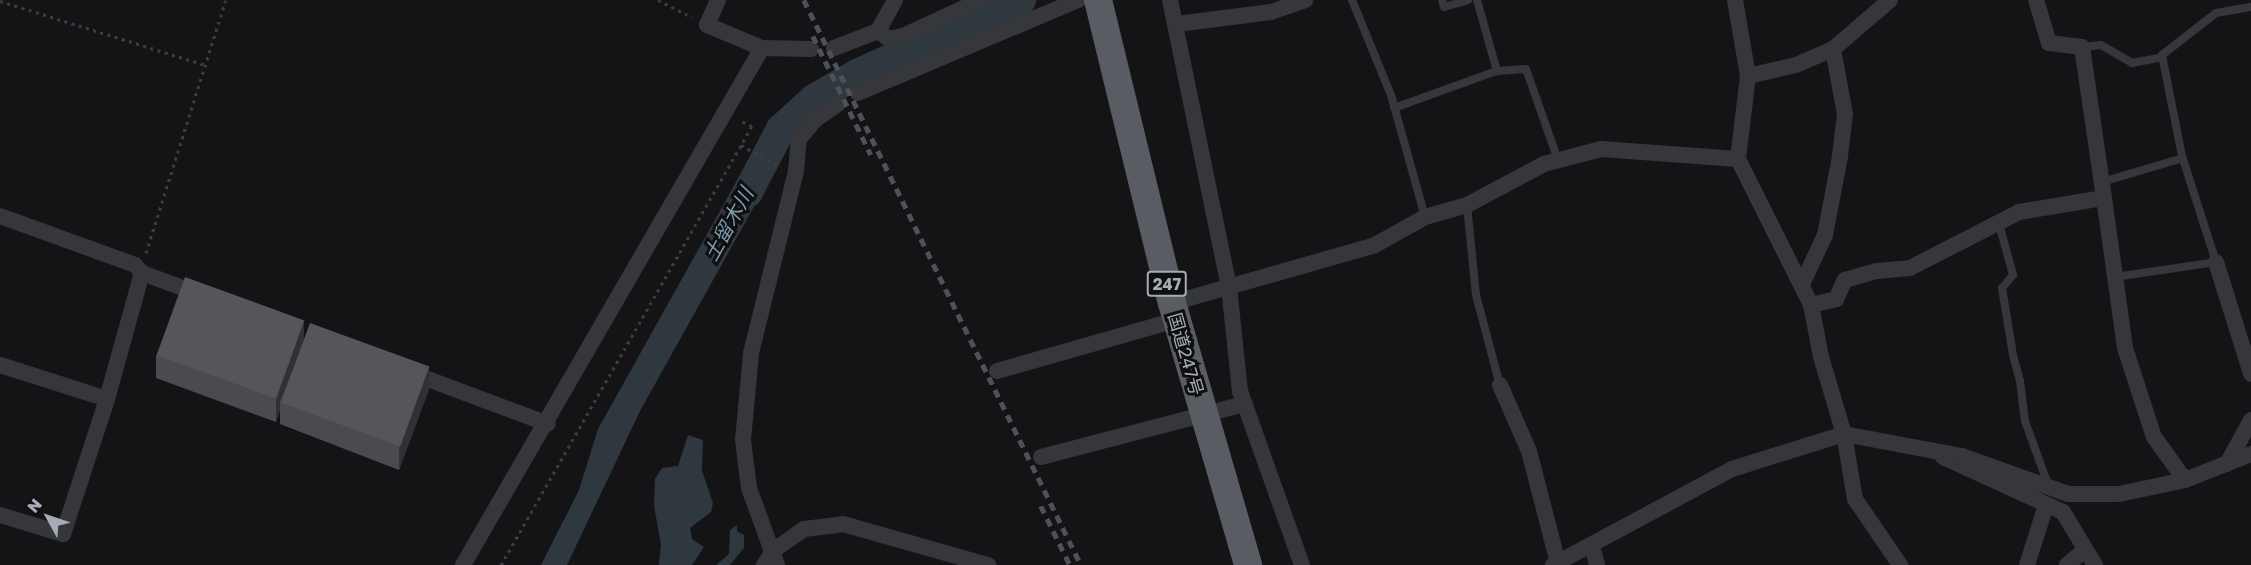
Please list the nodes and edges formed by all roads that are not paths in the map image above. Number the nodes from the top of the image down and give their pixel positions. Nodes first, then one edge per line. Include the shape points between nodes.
1 (718, 0) edge
2 (895, 0) edge
3 (981, 0) edge
4 (1078, 0) edge
5 (1098, 0) edge
6 (1170, 0) edge
7 (1305, 0) edge
8 (1352, 0) edge
9 (1442, 0) edge
10 (1468, 0) edge
11 (1477, 0) edge
12 (1735, 0) edge
13 (1890, 0) edge
14 (2036, 0) edge
15 (2251, 7) edge
16 (1177, 24) junction
17 (879, 31) junction
18 (2082, 47) junction
19 (762, 48) junction
20 (834, 48) dead end
21 (811, 49) dead end
22 (1833, 49) junction
23 (2162, 57) junction
24 (1497, 71) junction
25 (1748, 76) junction
26 (858, 93) dead end
27 (838, 104) dead end
28 (1394, 108) junction
29 (2183, 158) junction
30 (1738, 159) junction
31 (1558, 160) junction
32 (2103, 190) junction
33 (1467, 205) junction
34 (0, 216) edge
35 (1425, 217) junction
36 (1999, 224) junction
37 (2216, 262) junction
38 (142, 273) junction
39 (2114, 278) junction
40 (1803, 282) junction
41 (1229, 287) junction
42 (218, 301) edge
43 (1811, 305) junction
44 (1174, 312) junction
45 (0, 365) edge
46 (394, 367) edge
47 (997, 370) dead end
48 (2251, 374) edge
49 (1500, 385) joint
50 (107, 399) junction
51 (1244, 404) junction
52 (1203, 415) junction
53 (2251, 420) edge
54 (548, 424) junction
55 (1844, 434) junction
56 (1934, 449) junction
57 (2251, 454) edge
58 (1041, 457) dead end
59 (2227, 464) junction
60 (2185, 480) junction
61 (2044, 485) junction
62 (2046, 505) junction
63 (0, 515) edge
64 (1593, 546) junction
65 (2085, 550) junction
66 (776, 558) edge
67 (1556, 564) edge
68 (463, 565) edge
69 (764, 565) edge
70 (988, 565) edge
71 (1248, 565) edge
72 (1302, 565) edge
73 (1597, 565) edge
74 (1900, 565) edge
75 (2027, 565) edge
76 (2067, 565) edge
77 (2095, 565) edge

1 - 19 street via 707,25
2 - 17 street
3 - 17 street via 903,36 889,39
4 - 26 street
5 - 44 highway, 国道247号 / 247
6 - 16 street
7 - 16 street via 1271,12
8 - 28 lane
9 - 10 lane via 1444,8
11 - 24 lane
12 - 25 street
13 - 22 street
14 - 18 street via 2049,43
15 - 23 lane via 2216,13 2177,40
16 - 41 street via 1202,172
17 - 20 street
18 - 23 lane via 2101,45 2132,63
18 - 32 street
19 - 21 street
19 - 54 street
22 - 25 street via 1796,65
22 - 40 street via 1845,114 1840,156 1825,235
23 - 29 lane
24 - 28 lane
24 - 31 lane via 1526,69
25 - 30 street
27 - 66 street via 815,120 799,139 796,171 751,353 743,440 749,488
28 - 35 lane
29 - 32 lane
29 - 37 lane
30 - 31 street via 1601,149
30 - 40 street
31 - 33 street
32 - 36 street via 2019,212
32 - 39 street via 2113,241
33 - 35 street
33 - 49 lane via 1476,295
34 - 38 street via 135,265
35 - 41 street via 1375,244
36 - 43 street via 1910,268 1877,271 1845,280 1836,299
36 - 61 lane via 2013,274 2002,288 2013,355 2025,421 2046,479
37 - 39 lane
37 - 48 street
38 - 42 street
38 - 50 street
39 - 60 street via 2125,348 2154,437
40 - 43 street
41 - 44 street
41 - 51 street
43 - 55 street via 1821,357
44 - 47 street
44 - 52 highway, 国道247号 / 247
45 - 50 street
46 - 54 street
49 - 67 street via 1529,451
50 - 63 street via 63,534
51 - 52 street
51 - 72 street
52 - 58 street
52 - 71 highway, 国道247号 / 247
53 - 59 street
54 - 68 street
55 - 56 street
55 - 64 street via 1732,469
55 - 74 street via 1855,499
56 - 61 street
56 - 62 street via 1949,463
57 - 59 street
59 - 60 street
60 - 61 street via 2119,495 2068,494
62 - 65 street via 2063,512
62 - 75 street
64 - 67 street
64 - 73 street
65 - 76 street
65 - 77 street
66 - 69 street
66 - 70 street via 804,529 843,524

